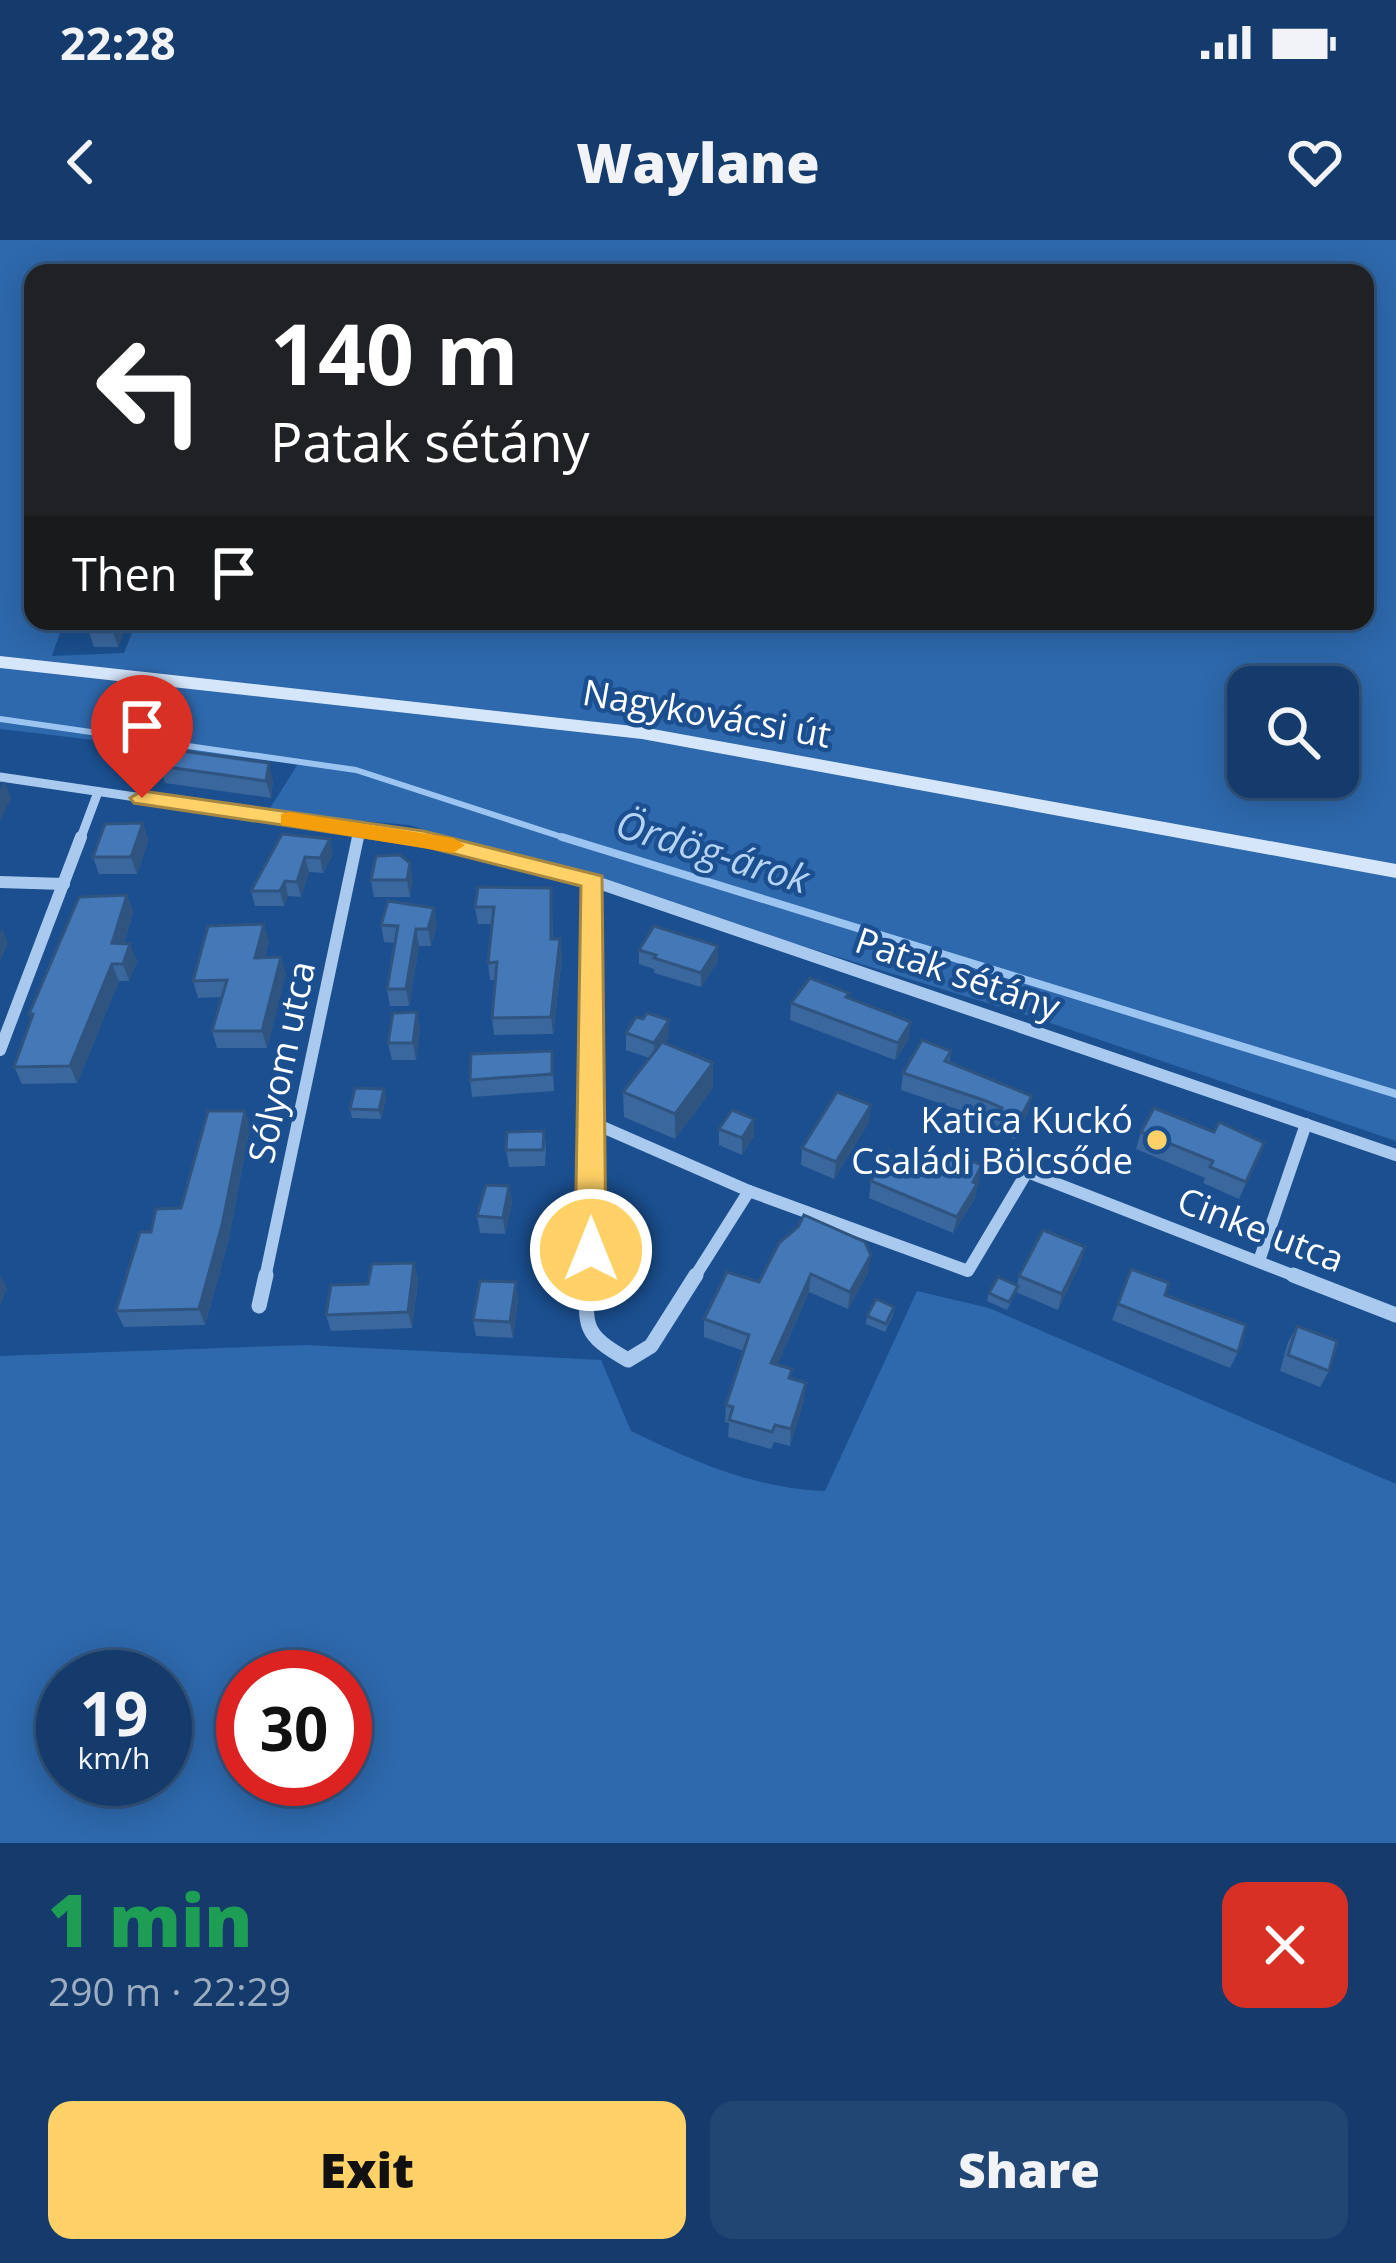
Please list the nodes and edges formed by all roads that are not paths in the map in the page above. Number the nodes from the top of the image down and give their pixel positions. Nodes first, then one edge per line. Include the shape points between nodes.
1 (0, 662) edge
2 (0, 777) edge
3 (98, 792) junction
4 (360, 830) junction
5 (1396, 871) edge
6 (593, 881) junction
7 (0, 882) edge
8 (64, 884) junction
9 (0, 1050) edge
10 (591, 1122) junction
11 (1306, 1124) junction
12 (1396, 1155) edge
13 (748, 1191) junction
14 (1260, 1258) junction
15 (260, 1306) dead end
16 (1396, 1315) edge

1 - 5 street, Nagykovácsi út via 643,733
2 - 3 street, Patak sétány
3 - 4 street, Patak sétány
3 - 8 street
4 - 6 street, Patak sétány
4 - 15 street, Sólyom utca
6 - 10 street
6 - 11 street, Patak sétány
7 - 8 street
8 - 9 street
10 - 13 street, Cinke utca
10 - 13 street via 584,1322 611,1354 628,1360 651,1346
11 - 12 street, Patak sétány
11 - 14 street
13 - 14 street, Cinke utca via 968,1271 1027,1172
14 - 16 street, Cinke utca

